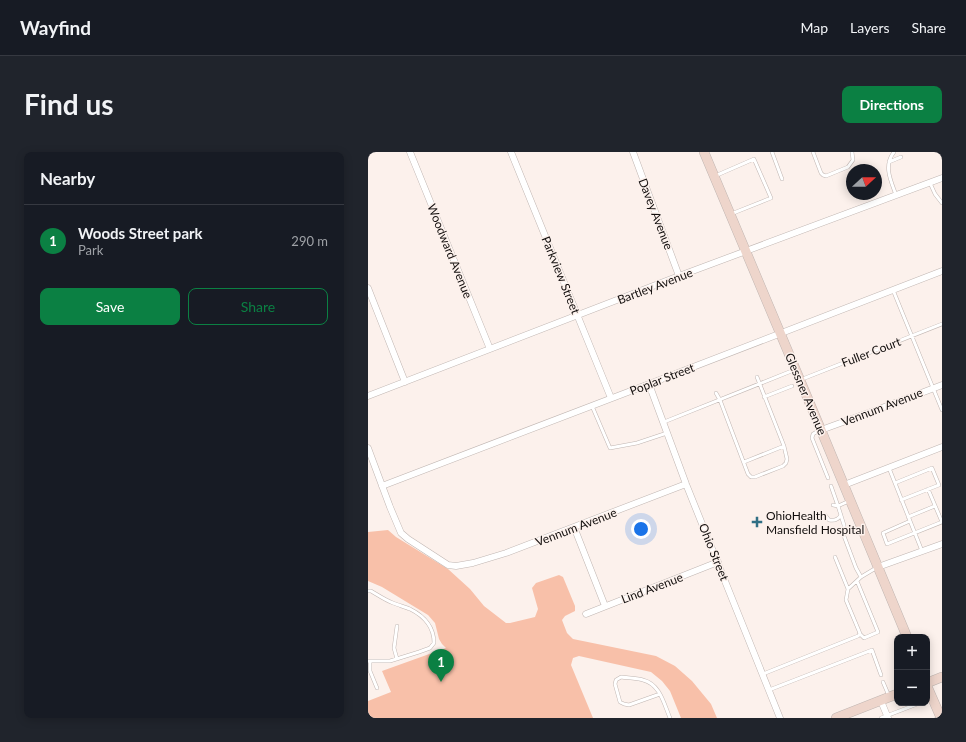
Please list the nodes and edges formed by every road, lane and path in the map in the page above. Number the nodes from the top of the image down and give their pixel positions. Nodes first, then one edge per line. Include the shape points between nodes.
1 (410, 152) edge
2 (511, 152) edge
3 (633, 152) edge
4 (704, 152) edge
5 (772, 152) edge
6 (813, 152) edge
7 (852, 152) edge
8 (894, 152) edge
9 (901, 157) dead end
10 (889, 162) junction
11 (715, 176) junction
12 (942, 178) edge
13 (782, 179) dead end
14 (930, 183) junction
15 (896, 195) junction
16 (942, 203) edge
17 (731, 214) junction
18 (746, 251) junction
19 (942, 271) edge
20 (680, 276) junction
21 (368, 288) edge
22 (893, 290) junction
23 (577, 315) junction
24 (942, 324) edge
25 (781, 333) junction
26 (912, 336) junction
27 (490, 349) junction
28 (796, 370) junction
29 (756, 377) dead end
30 (800, 380) junction
31 (405, 382) junction
32 (649, 384) junction
33 (759, 384) junction
34 (942, 385) edge
35 (792, 386) dead end
36 (933, 388) junction
37 (716, 393) dead end
38 (368, 396) edge
39 (764, 397) junction
40 (611, 398) junction
41 (720, 400) junction
42 (592, 406) junction
43 (942, 410) edge
44 (663, 422) junction
45 (821, 430) junction
46 (667, 433) junction
47 (784, 446) junction
48 (942, 447) edge
49 (368, 448) edge
50 (744, 462) junction
51 (889, 468) junction
52 (828, 478) dead end
53 (895, 483) junction
54 (686, 484) junction
55 (844, 485) junction
56 (382, 486) junction
57 (831, 486) dead end
58 (928, 489) junction
59 (850, 500) junction
60 (901, 500) junction
61 (833, 505) dead end
62 (838, 506) junction
63 (935, 506) junction
64 (840, 514) junction
65 (825, 515) dead end
66 (908, 517) junction
67 (910, 521) junction
68 (574, 527) junction
69 (915, 533) junction
70 (942, 544) edge
71 (922, 551) junction
72 (835, 557) dead end
73 (718, 562) junction
74 (878, 567) junction
75 (861, 577) junction
76 (857, 581) junction
77 (848, 589) junction
78 (368, 591) edge
79 (605, 606) junction
80 (586, 614) dead end
81 (397, 626) dead end
82 (860, 634) junction
83 (906, 634) edge
84 (397, 659) junction
85 (369, 662) edge
86 (763, 674) junction
87 (881, 675) dead end
88 (942, 677) edge
89 (883, 682) dead end
90 (930, 683) edge
91 (377, 688) dead end
92 (769, 690) junction
93 (660, 694) junction
94 (893, 696) edge
95 (930, 700) edge
96 (880, 701) junction
97 (912, 706) edge
98 (849, 716) edge
99 (885, 717) edge
100 (670, 718) edge
101 (780, 718) edge
102 (836, 718) edge
103 (941, 718) edge

1 - 27 street, Woodward Avenue
2 - 23 street, Parkview Street
3 - 20 street, Davey Avenue
4 - 11 street, Glessner Avenue
5 - 13 lane
6 - 7 lane via 821,172 826,176 848,167 853,160
8 - 10 lane
9 - 10 lane
10 - 15 lane via 889,173
11 - 17 street, Glessner Avenue
11 - 17 lane via 754,159 771,198
12 - 14 street, Bartley Avenue
14 - 15 street, Bartley Avenue
14 - 16 lane via 934,194
15 - 18 street, Bartley Avenue
17 - 18 street, Glessner Avenue
18 - 20 street, Bartley Avenue
18 - 25 street, Glessner Avenue
19 - 22 street, Poplar Street
20 - 23 street, Bartley Avenue
21 - 31 street
22 - 25 street, Poplar Street
22 - 26 lane
23 - 27 street, Bartley Avenue
23 - 40 street, Parkview Street
24 - 26 lane, Fuller Court
25 - 28 street, Glessner Avenue
25 - 32 street, Poplar Street
26 - 30 lane, Fuller Court
26 - 36 lane
27 - 31 street, Bartley Avenue
28 - 30 street, Glessner Avenue
28 - 33 lane
29 - 33 lane
30 - 45 street, Glessner Avenue
31 - 38 street, Bartley Avenue
32 - 40 street, Poplar Street
32 - 44 street, Ohio Street
33 - 39 lane
33 - 41 lane
34 - 36 street, Vennum Avenue
35 - 39 lane
36 - 43 lane
36 - 45 street, Vennum Avenue
37 - 41 lane
39 - 47 lane
40 - 42 street, Poplar Street
41 - 44 lane
41 - 50 lane
42 - 46 lane via 610,448 637,443
42 - 56 street, Poplar Street
44 - 46 street, Ohio Street
45 - 52 lane via 813,434 812,438
45 - 55 street, Glessner Avenue
46 - 54 street, Ohio Street
47 - 50 lane
47 - 50 lane via 787,458 783,466 751,477
48 - 51 street
49 - 56 street
51 - 53 lane
51 - 55 street
53 - 58 lane via 932,468 938,485
53 - 60 lane
54 - 68 street, Vennum Avenue
54 - 73 street, Ohio Street
55 - 59 street, Glessner Avenue
56 - 68 street, Vennum Avenue via 401,533 448,565 473,563
57 - 62 lane
58 - 60 lane
58 - 63 lane
59 - 62 lane
59 - 74 street, Glessner Avenue
60 - 66 lane
61 - 62 lane
62 - 64 lane
63 - 66 lane
63 - 69 lane via 942,522
64 - 65 lane via 835,520 829,520
64 - 75 lane via 844,536
66 - 67 lane
67 - 69 lane
67 - 69 lane via 883,533 888,544
68 - 79 street
69 - 71 lane
70 - 71 street
71 - 74 street
72 - 77 lane
73 - 79 street, Lind Avenue
73 - 86 street, Ohio Street
74 - 75 lane
74 - 83 street, Glessner Avenue
75 - 76 lane
76 - 77 lane
76 - 82 lane via 878,632 864,638
77 - 82 lane via 846,600
78 - 84 lane via 410,609 424,618 434,636 434,643 430,648
79 - 80 street, Lind Avenue
81 - 84 lane via 394,648
82 - 86 lane
84 - 85 lane
85 - 91 lane
86 - 92 street, Ohio Street
87 - 92 lane via 872,650
88 - 90 street
89 - 94 lane
92 - 101 street, Ohio Street
93 - 93 lane via 654,686 644,680 621,677 616,680 620,702 624,704 629,705
93 - 100 lane
94 - 96 street
95 - 103 street
96 - 98 street
96 - 99 street
97 - 99 lane
98 - 102 street

